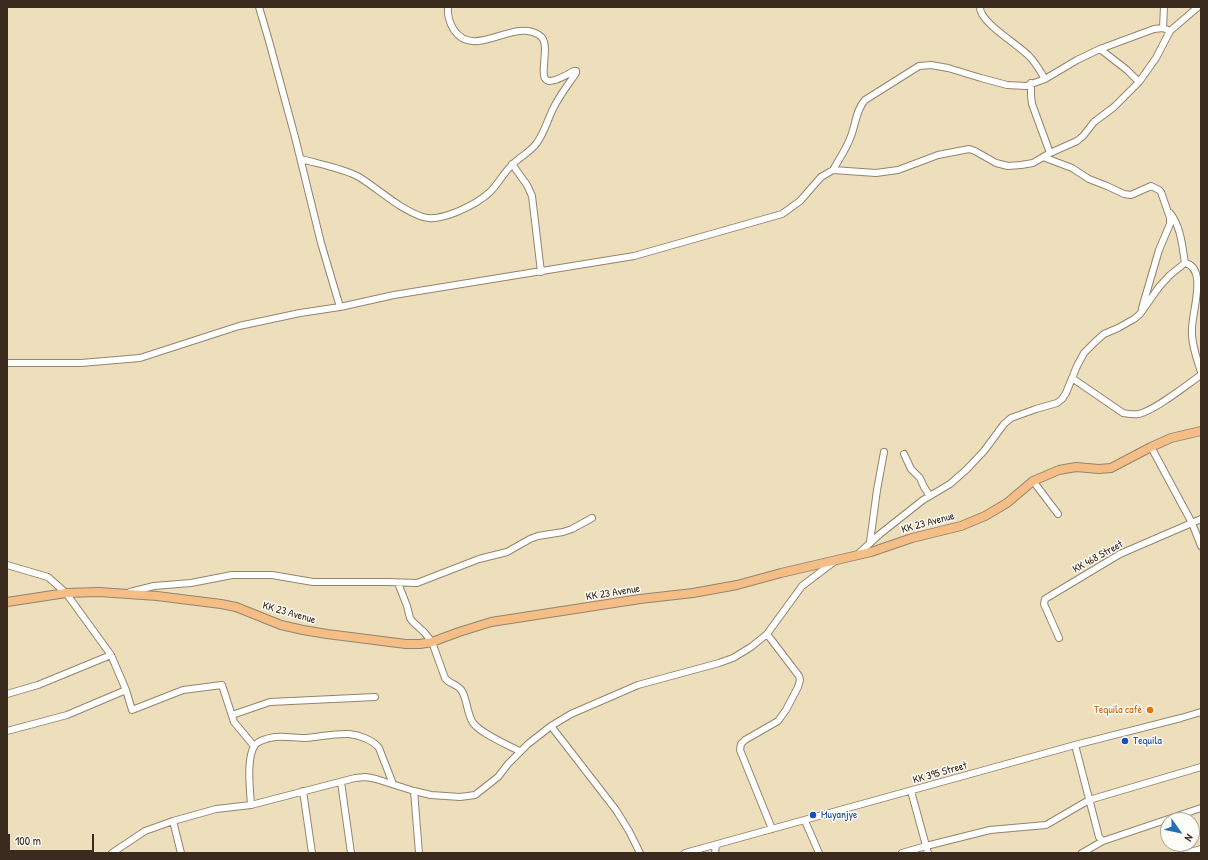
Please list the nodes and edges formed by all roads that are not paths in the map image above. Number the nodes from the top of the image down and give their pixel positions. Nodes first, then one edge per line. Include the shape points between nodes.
1 (259, 7) edge
2 (448, 7) edge
3 (980, 7) edge
4 (1164, 7) edge
5 (1198, 7) edge
6 (1163, 28) junction
7 (1170, 31) junction
8 (1100, 49) junction
9 (1045, 79) junction
10 (1139, 82) junction
11 (1031, 83) junction
12 (1050, 152) junction
13 (1043, 158) junction
14 (301, 159) junction
15 (512, 164) junction
16 (833, 170) junction
17 (1167, 210) junction
18 (1185, 263) junction
19 (542, 272) junction
20 (340, 307) junction
21 (1140, 314) junction
22 (7, 363) edge
23 (1201, 372) edge
24 (1201, 375) edge
25 (1072, 378) junction
26 (1201, 431) edge
27 (1150, 447) junction
28 (884, 452) dead end
29 (904, 454) dead end
30 (1033, 481) junction
31 (930, 496) junction
32 (1058, 514) dead end
33 (592, 518) dead end
34 (1201, 519) edge
35 (1192, 523) junction
36 (870, 542) junction
37 (1201, 546) edge
38 (857, 555) junction
39 (836, 561) junction
40 (7, 565) edge
41 (398, 583) junction
42 (66, 593) junction
43 (125, 594) junction
44 (7, 602) edge
45 (766, 634) junction
46 (1059, 638) dead end
47 (432, 642) junction
48 (111, 655) junction
49 (126, 690) junction
50 (7, 694) edge
51 (375, 697) dead end
52 (1201, 712) edge
53 (232, 715) junction
54 (551, 726) junction
55 (7, 731) edge
56 (254, 746) junction
57 (1075, 746) junction
58 (519, 751) junction
59 (1201, 767) edge
60 (341, 782) junction
61 (393, 784) junction
62 (303, 791) junction
63 (414, 791) junction
64 (911, 791) junction
65 (1089, 800) junction
66 (251, 805) junction
67 (1201, 808) edge
68 (173, 821) junction
69 (805, 821) junction
70 (772, 830) junction
71 (1103, 841) junction
72 (716, 845) junction
73 (926, 846) junction
74 (1201, 849) edge
75 (112, 853) edge
76 (181, 853) edge
77 (312, 853) edge
78 (351, 853) edge
79 (419, 853) edge
80 (640, 853) edge
81 (685, 853) edge
82 (715, 853) edge
83 (819, 853) edge
84 (902, 853) edge
85 (928, 853) edge
86 (1082, 853) edge
87 (1188, 853) edge

1 - 14 street
2 - 15 street via 450,23 458,35 467,40 478,42 513,32 529,31 539,34 544,39 545,79 554,81 576,71 552,109 536,145
3 - 9 street via 982,15 996,30 1028,55
4 - 6 street
5 - 7 street
6 - 7 street
6 - 8 street
7 - 10 street via 1156,58
8 - 9 street
8 - 10 street
9 - 11 street
10 - 12 street via 1094,122 1077,141
11 - 12 street via 1032,104
11 - 16 street via 1026,86 1007,85 948,68 919,66 865,100 857,113 851,136
12 - 13 street
13 - 16 street via 1033,163 1008,166 996,163 969,149 938,155 898,170 876,173
13 - 17 street via 1068,166 1089,179 1124,194 1130,195 1151,186 1161,192
14 - 15 street via 358,177 402,207 424,217 436,218 458,211 483,198
14 - 20 street via 321,243
15 - 19 street via 532,196
16 - 19 street via 821,177 800,201 782,214 634,256
17 - 18 street via 1176,222
17 - 21 street via 1170,224 1159,250
18 - 21 street via 1159,287
18 - 23 street via 1195,267 1199,278 1192,330
19 - 20 street via 394,295
20 - 22 street via 239,326 140,358 80,363
21 - 25 street via 1094,342 1084,353
24 - 25 street via 1152,408 1130,415 1123,413
25 - 31 street via 1062,399 1057,403 1011,418 967,469 950,484
26 - 27 main road, KK 23 Avenue via 1171,438
27 - 30 main road, KK 23 Avenue via 1111,468 1076,467 1059,470
27 - 35 street
28 - 36 street
29 - 31 street
30 - 32 street
30 - 38 main road, KK 23 Avenue via 1007,503 985,516 961,526
31 - 36 street
33 - 41 street via 563,532 538,536 507,552 479,559 417,583
34 - 35 street, KK 468 Street
35 - 37 street
35 - 46 street, KK 468 Street via 1120,554 1045,599 1044,604
36 - 38 street
38 - 39 main road, KK 23 Avenue
39 - 45 street via 802,586
39 - 47 main road, KK 23 Avenue via 694,593 491,622
40 - 42 street via 48,577
41 - 43 street via 320,582 272,574 232,575 154,586
41 - 47 street via 410,618
42 - 43 main road, KK 23 Avenue
42 - 44 main road, KK 23 Avenue
42 - 48 street
43 - 47 main road, KK 23 Avenue via 221,604 281,624 327,634 406,644
45 - 54 street via 733,658 638,685 571,714
45 - 70 street via 800,680 778,721 741,744 740,750
47 - 58 street via 446,680 463,692 472,723 486,734
48 - 49 street
48 - 50 street via 38,685
49 - 53 street via 132,710 183,690 222,685
49 - 55 street via 68,715
51 - 53 street via 270,702
52 - 57 street, KK 395 Street
53 - 56 street via 234,722
54 - 58 street
54 - 80 street via 616,810
56 - 61 street via 258,742 275,738 349,734 358,736 379,748
56 - 66 street via 249,771
57 - 64 street, KK 395 Street
57 - 65 street
58 - 63 street via 498,777 475,795 460,797
59 - 65 street
60 - 61 street via 366,777
60 - 62 street
60 - 78 street
61 - 63 street
62 - 66 street
62 - 77 street
63 - 79 street
64 - 69 street, KK 395 Street
64 - 73 street
65 - 71 street via 1099,837
65 - 73 street via 1046,825 990,830
66 - 68 street via 216,809
67 - 71 street
68 - 75 street via 145,831
68 - 76 street
69 - 70 street, KK 395 Street
69 - 83 street
70 - 72 street, KK 395 Street
71 - 86 street
72 - 81 street, KK 395 Street
72 - 82 street
73 - 84 street
73 - 85 street
74 - 87 street

